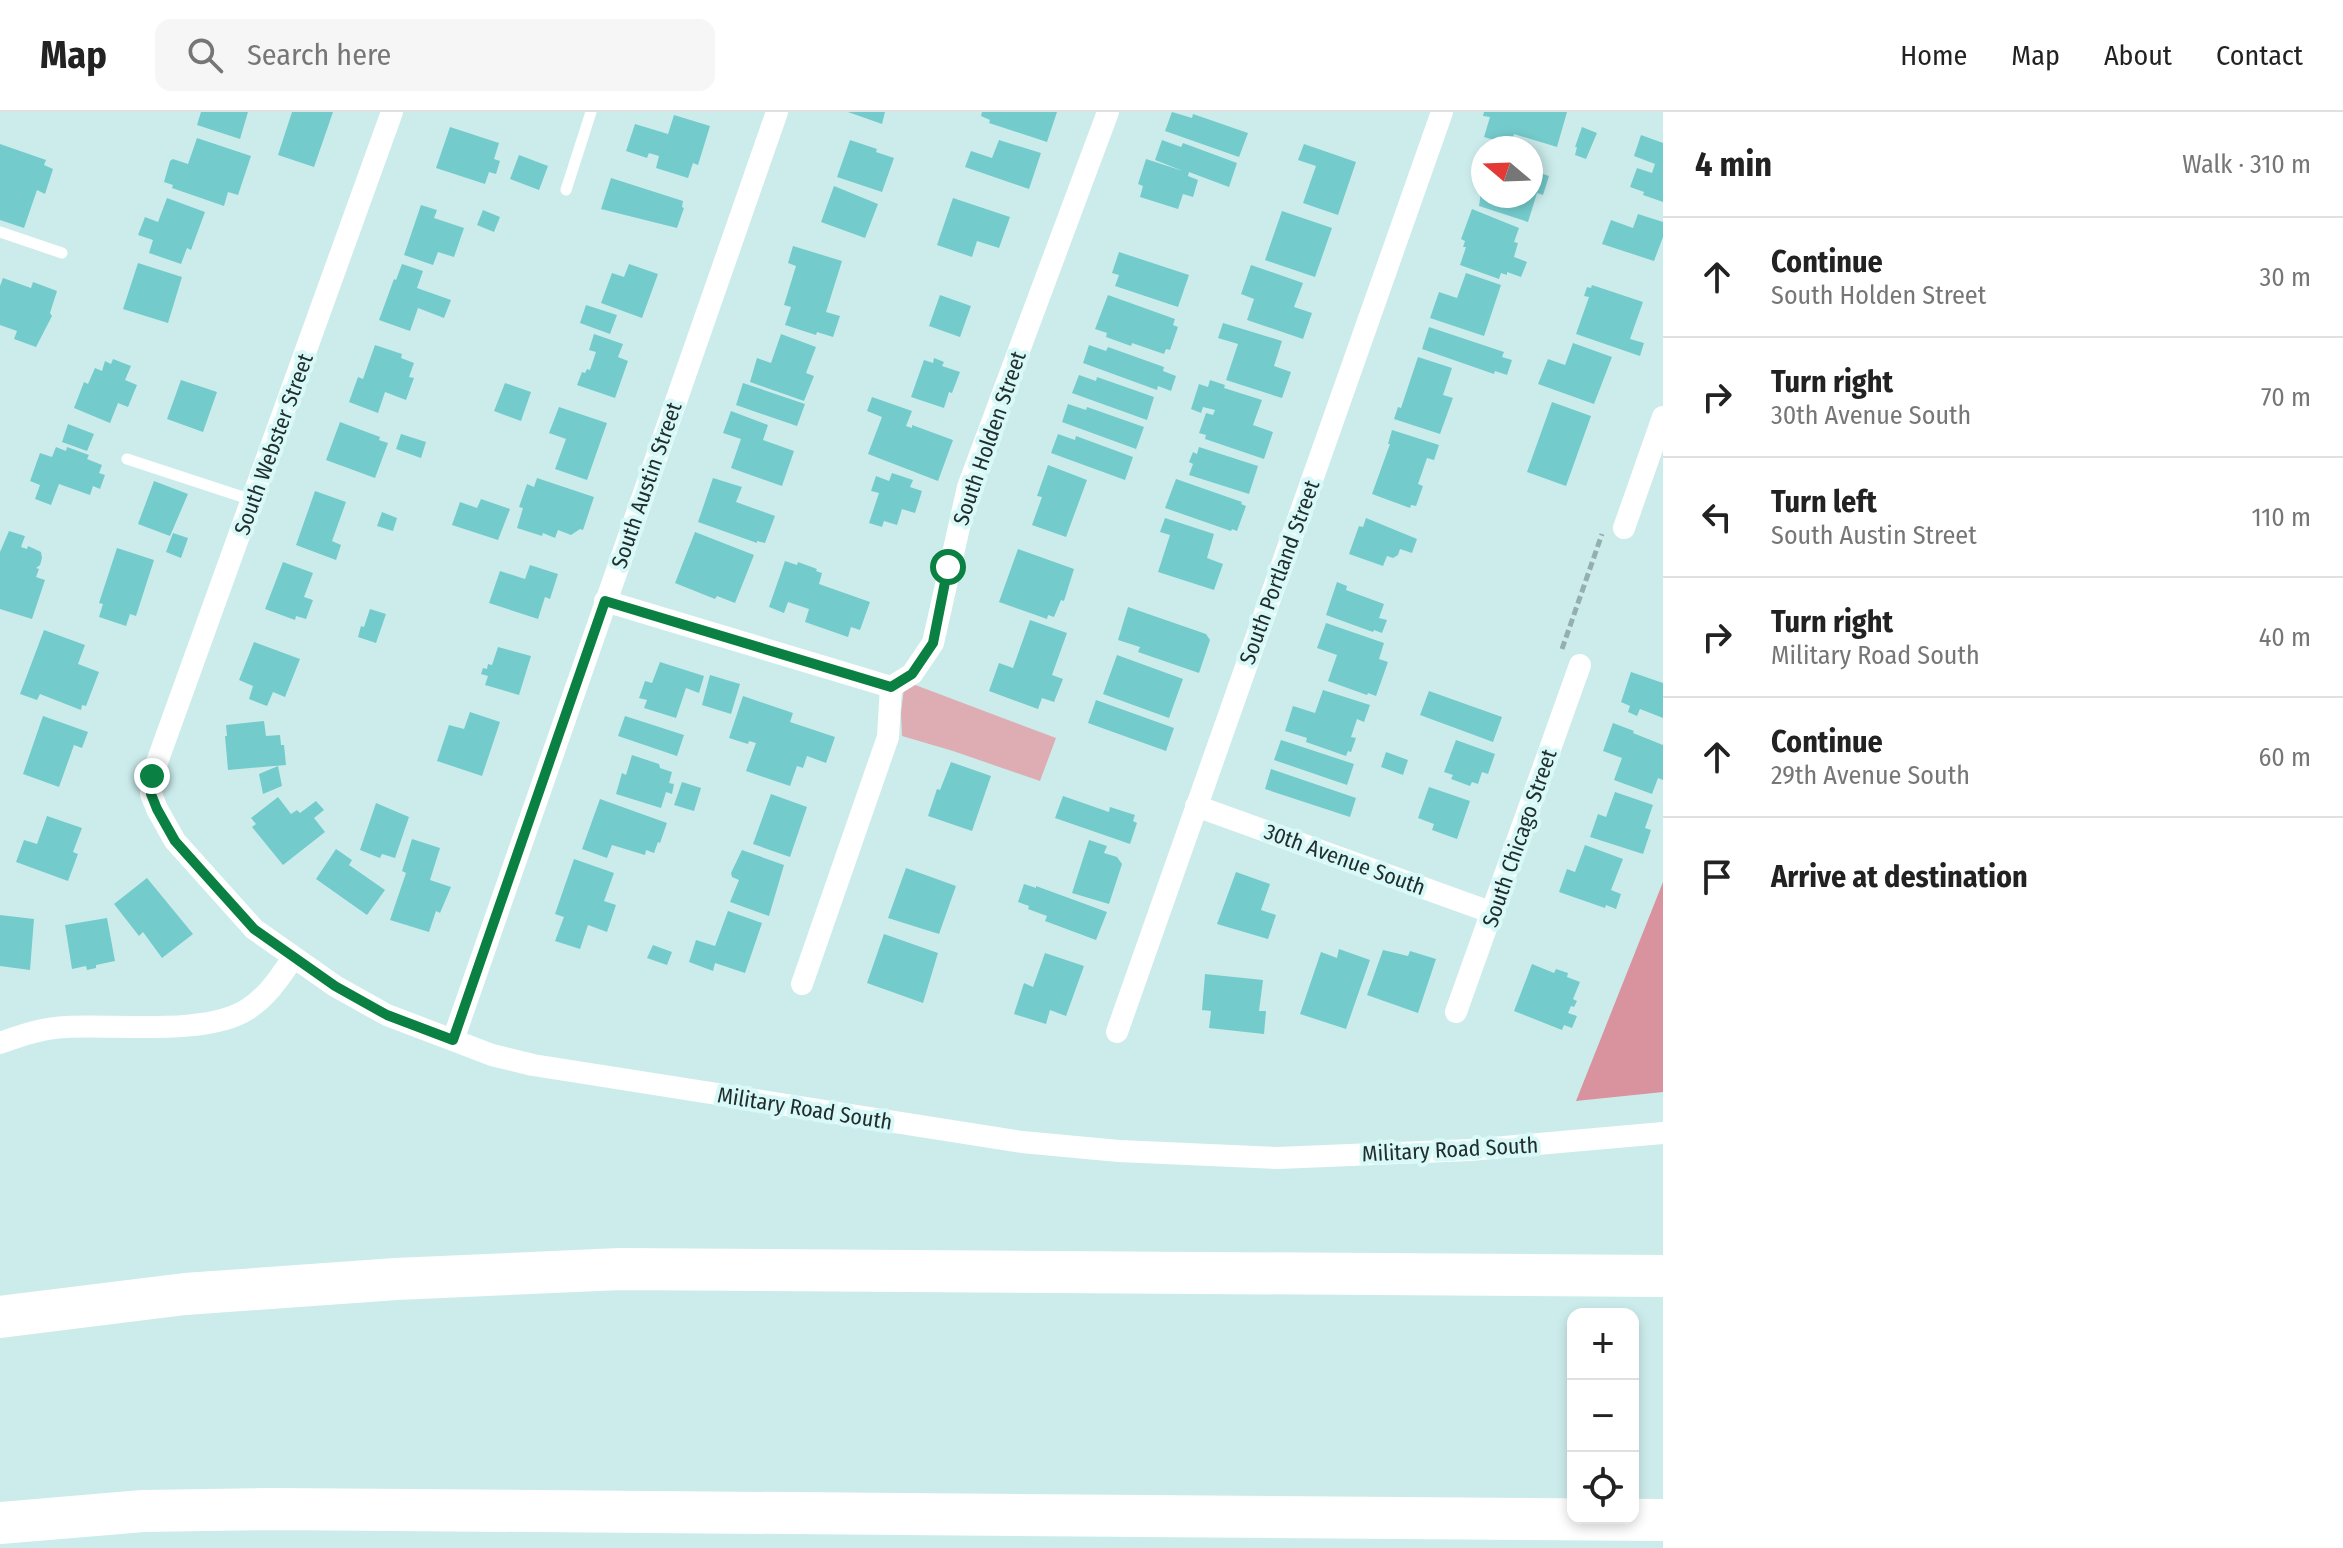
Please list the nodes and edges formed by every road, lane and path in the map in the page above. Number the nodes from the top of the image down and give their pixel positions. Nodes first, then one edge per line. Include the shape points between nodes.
1 (392, 112) edge
2 (591, 112) edge
3 (777, 112) edge
4 (1108, 112) edge
5 (1442, 112) edge
6 (566, 190) dead end
7 (0, 232) edge
8 (62, 253) dead end
9 (1663, 417) edge
10 (127, 459) dead end
11 (252, 500) junction
12 (1624, 528) joint
13 (605, 601) junction
14 (1580, 665) joint
15 (891, 687) junction
16 (152, 776) joint
17 (1196, 806) junction
18 (1493, 913) junction
19 (293, 958) junction
20 (802, 984) dead end
21 (1456, 1012) dead end
22 (1117, 1032) dead end
23 (453, 1040) junction
24 (0, 1043) edge
25 (1663, 1133) edge
26 (1663, 1276) edge
27 (0, 1317) edge
28 (1663, 1520) edge
29 (0, 1523) edge

1 - 11 street, South Webster Street
2 - 6 lane
3 - 13 street, South Austin Street
4 - 15 street, South Holden Street via 968,487 933,643 912,674
5 - 17 street, South Portland Street
7 - 8 lane
9 - 12 street
10 - 11 lane
11 - 16 street, South Webster Street
12 - 14 path via 1609,522 1603,530 1560,656
13 - 15 street
13 - 23 street, South Austin Street
14 - 18 street, South Chicago Street
15 - 20 street via 888,737
16 - 19 street, Military Road South via 151,794 175,841 254,929
17 - 18 street, 30th Avenue South
17 - 22 street, South Portland Street
18 - 21 street, South Chicago Street
19 - 23 street, Military Road South via 387,1015
19 - 24 street via 273,987 228,1018 178,1025 63,1027
23 - 25 street, Military Road South via 533,1065 1022,1142 1119,1151 1278,1158 1470,1150
26 - 27 highway via 620,1269 185,1294
28 - 29 highway via 273,1509 143,1511

